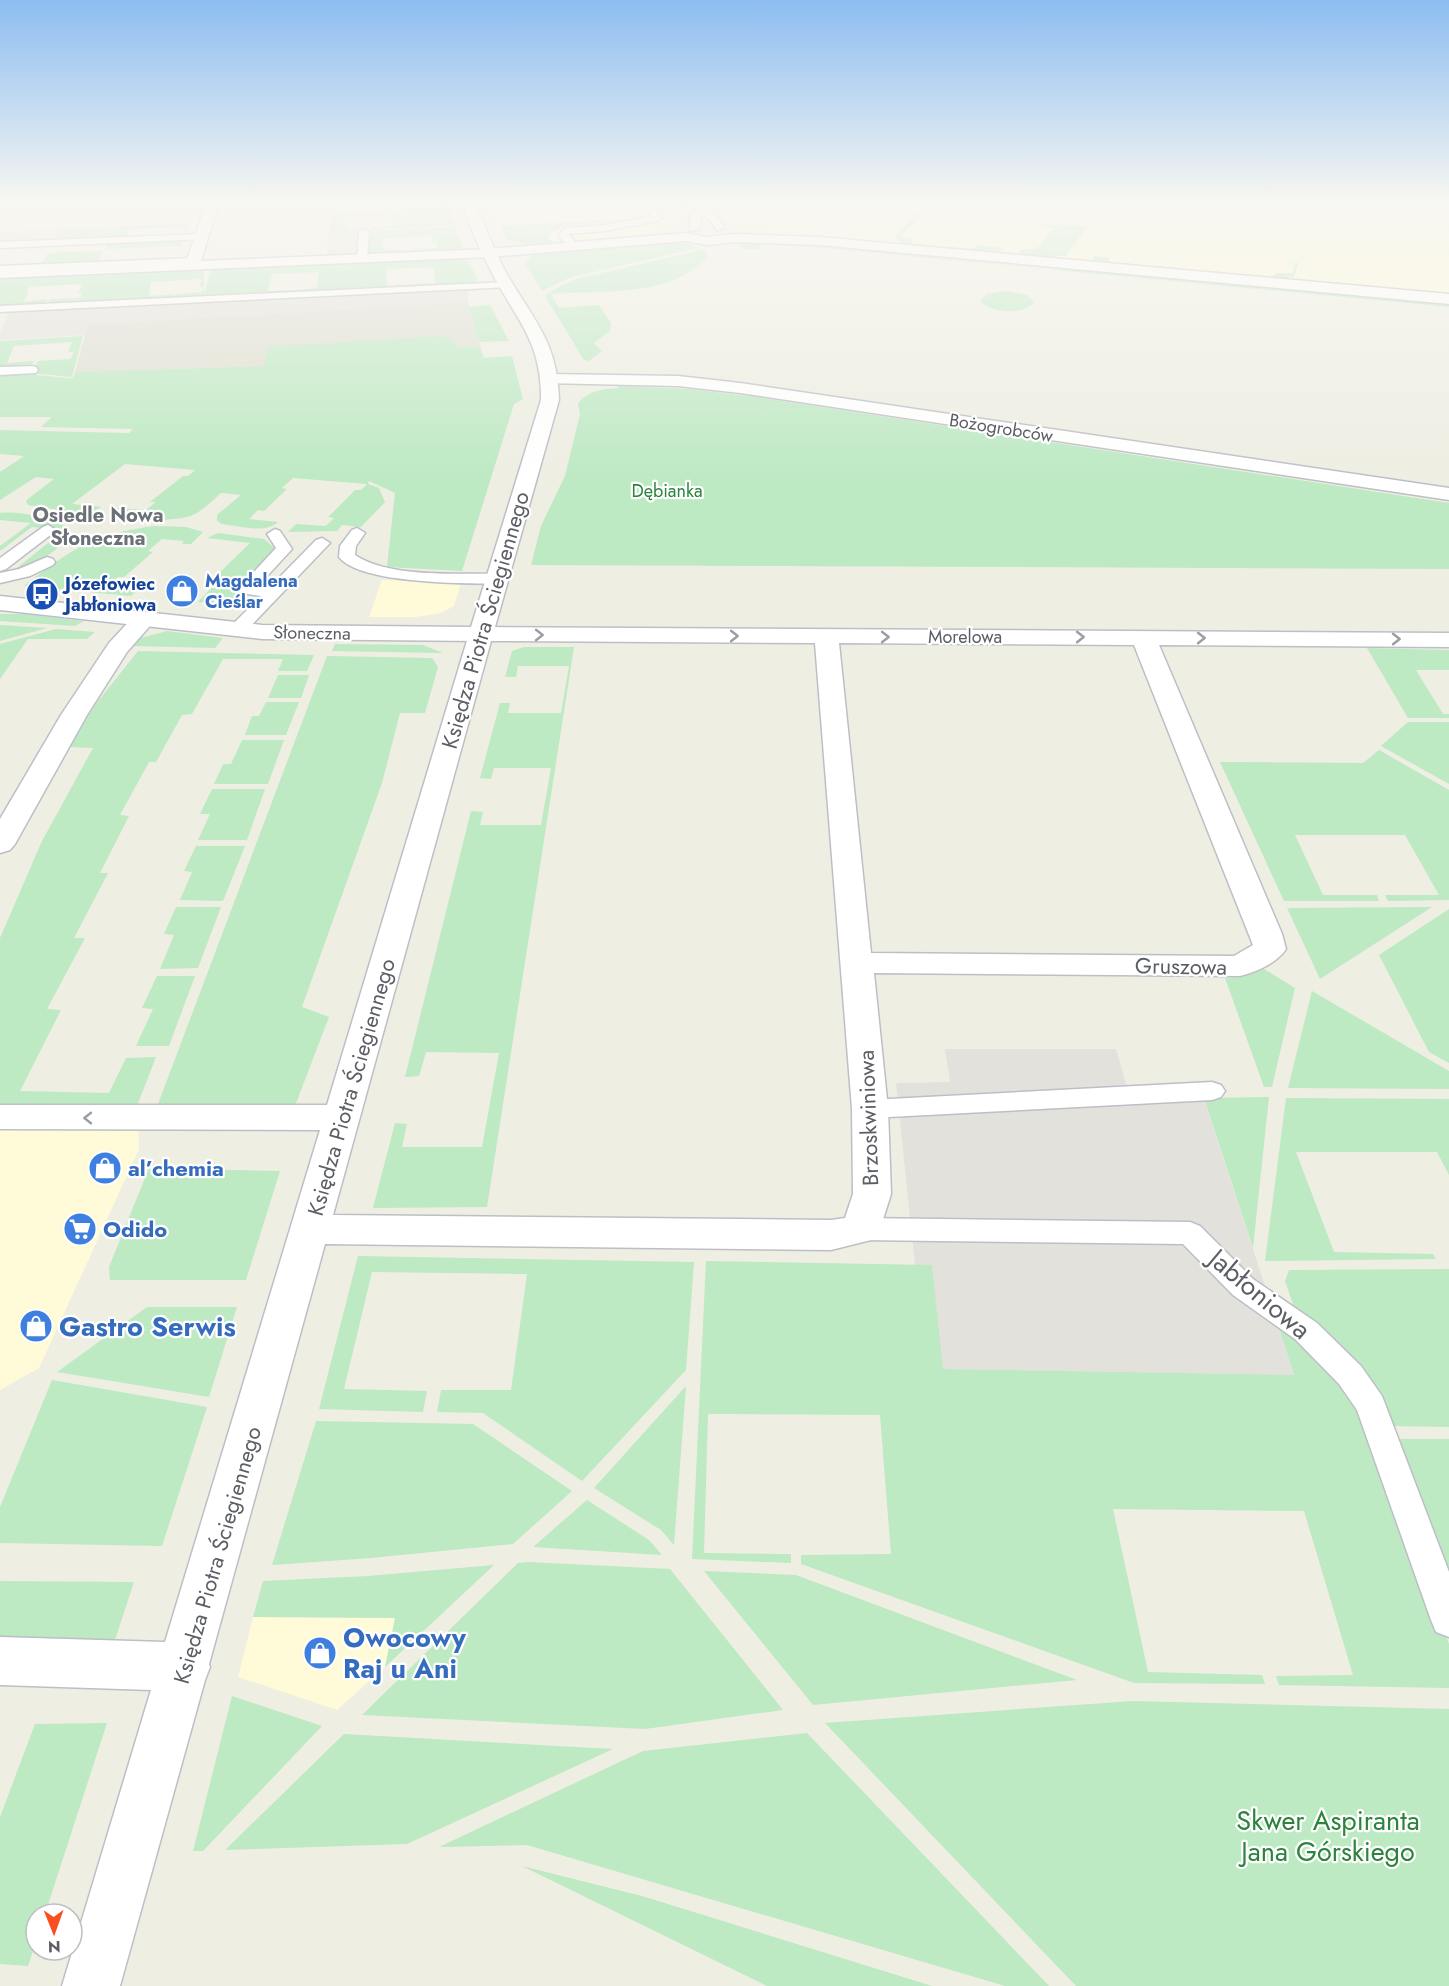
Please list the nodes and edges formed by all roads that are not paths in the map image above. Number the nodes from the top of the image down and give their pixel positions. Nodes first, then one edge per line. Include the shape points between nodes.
1 (323, 294) edge
2 (511, 294) edge
3 (1391, 294) edge
4 (1449, 299) edge
5 (0, 309) edge
6 (32, 370) dead end
7 (0, 371) edge
8 (551, 379) junction
9 (1449, 494) edge
10 (48, 530) dead end
11 (357, 533) dead end
12 (275, 534) dead end
13 (322, 543) dead end
14 (47, 562) dead end
15 (0, 566) edge
16 (0, 578) edge
17 (497, 579) junction
18 (271, 593) junction
19 (0, 603) edge
20 (144, 619) junction
21 (237, 630) junction
22 (481, 634) junction
23 (826, 637) junction
24 (1143, 637) junction
25 (1449, 640) edge
26 (0, 844) edge
27 (858, 963) junction
28 (1212, 1091) dead end
29 (870, 1109) junction
30 (0, 1117) edge
31 (341, 1118) junction
32 (311, 1229) junction
33 (861, 1229) junction
34 (1449, 1620) edge
35 (0, 1661) edge
36 (185, 1667) junction
37 (92, 1986) edge

1 - 5 lane
2 - 8 street, Księdza Piotra Ściegiennego via 543,345
3 - 4 street
6 - 7 lane
8 - 9 street, Bożogrobców via 667,381 740,388
8 - 17 street, Księdza Piotra Ściegiennego via 550,400
10 - 15 lane
11 - 17 lane via 348,546 347,557 368,569
12 - 18 lane via 284,549 246,590
13 - 18 lane
14 - 16 lane via 24,573
17 - 22 street, Księdza Piotra Ściegiennego
18 - 21 lane
19 - 20 street, Słoneczna
20 - 21 street, Słoneczna
20 - 26 street via 118,648 74,715
21 - 22 street, Słoneczna
22 -> 23 street, Morelowa
22 - 31 street, Księdza Piotra Ściegiennego
23 -> 24 street, Morelowa
23 - 27 street, Brzoskwiniowa
24 -> 25 street, Morelowa
24 - 27 street, Gruszowa via 1270,949 1240,966
27 - 29 street, Brzoskwiniowa
28 - 29 lane
29 - 33 street, Brzoskwiniowa via 872,1194
31 -> 30 street
31 - 32 street, Księdza Piotra Ściegiennego
32 - 33 street via 831,1235
32 - 36 street, Księdza Piotra Ściegiennego
33 - 34 lane, Jabłoniowa via 1190,1233 1243,1287 1306,1330 1350,1375 1371,1405
35 - 36 street
36 - 37 street, Księdza Piotra Ściegiennego

